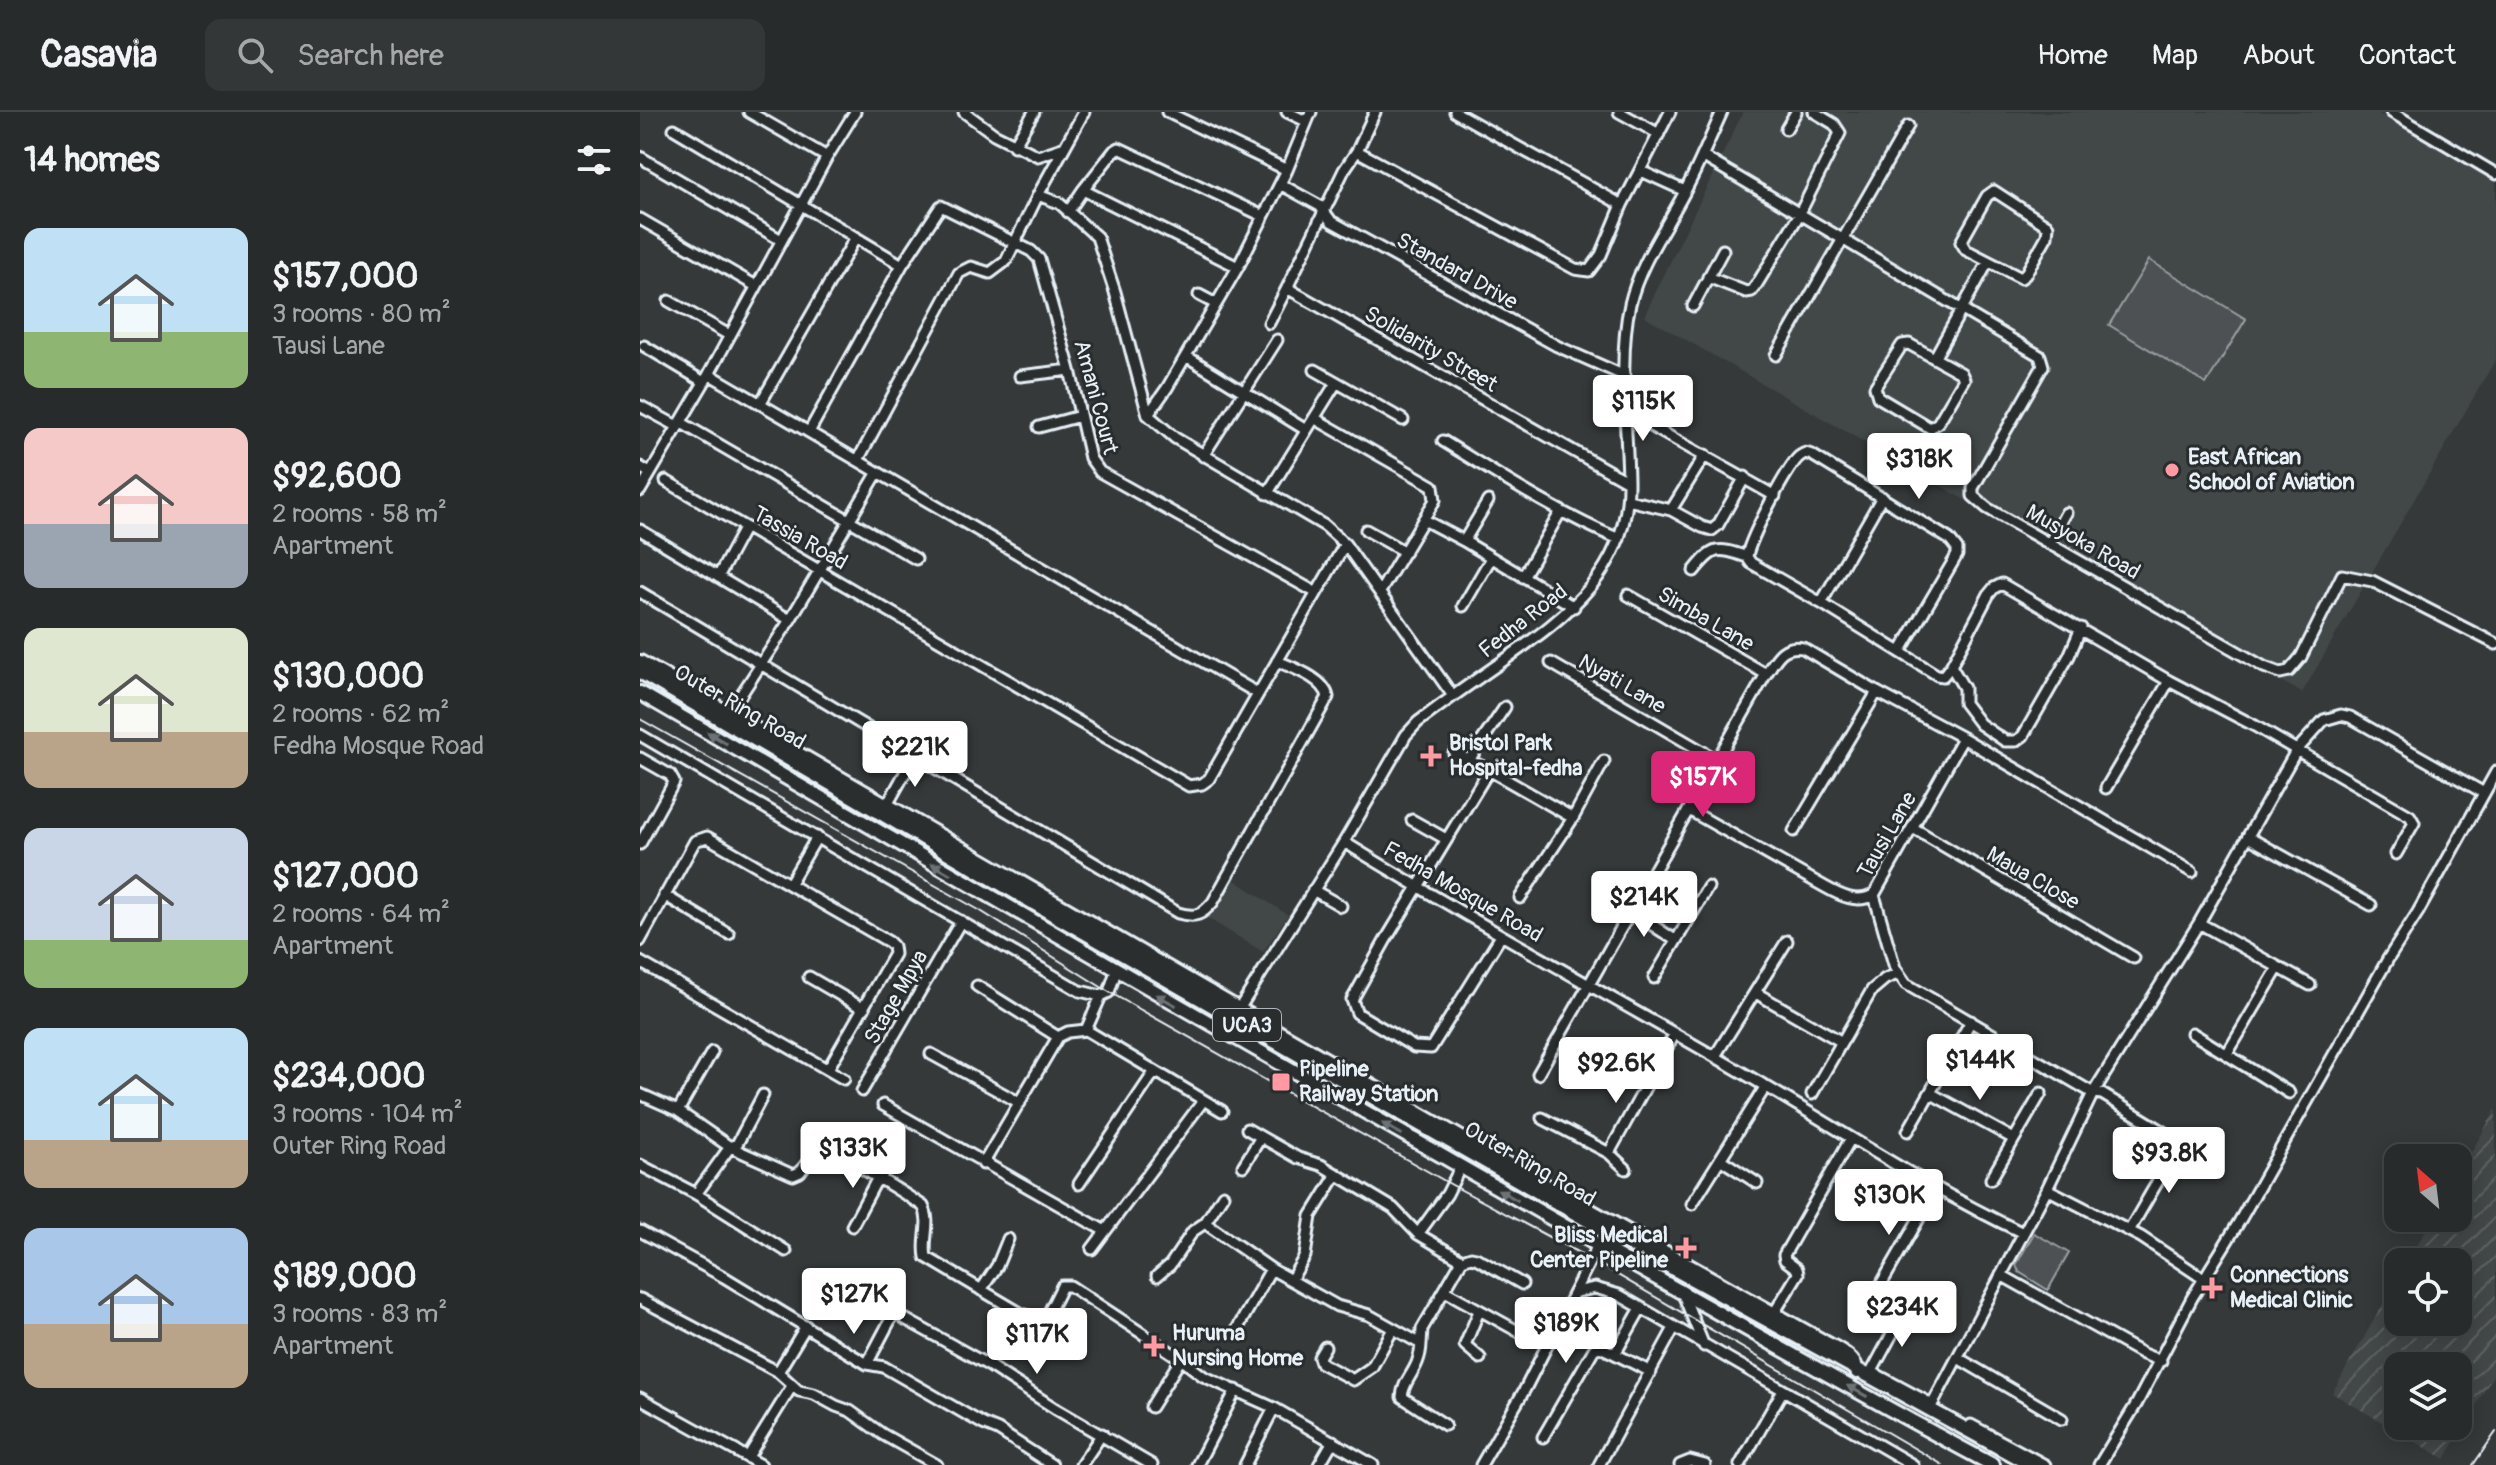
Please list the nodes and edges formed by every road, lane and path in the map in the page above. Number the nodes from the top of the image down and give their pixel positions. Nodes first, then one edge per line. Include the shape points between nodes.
1 (749, 112) edge
2 (855, 112) edge
3 (964, 112) edge
4 (1034, 112) edge
5 (1084, 112) edge
6 (1167, 112) edge
7 (1287, 112) edge
8 (1375, 112) edge
9 (1455, 112) edge
10 (1619, 112) edge
11 (1670, 112) edge
12 (1722, 112) edge
13 (1796, 112) edge
14 (1814, 112) edge
15 (2391, 112) edge
16 (1309, 117) edge
17 (1908, 126) dead end
18 (674, 129) dead end
19 (1786, 129) dead end
20 (1659, 134) junction
21 (1014, 146) junction
22 (1063, 147) junction
23 (1357, 151) junction
24 (1702, 156) junction
25 (640, 157) edge
26 (827, 157) junction
27 (1287, 170) junction
28 (1641, 171) junction
29 (2496, 174) edge
30 (1280, 184) junction
31 (1083, 190) junction
32 (1685, 191) junction
33 (1038, 195) junction
34 (802, 203) junction
35 (1622, 205) junction
36 (1068, 212) junction
37 (1324, 214) junction
38 (1799, 215) junction
39 (1263, 216) junction
40 (640, 219) edge
41 (856, 237) junction
42 (781, 240) junction
43 (1843, 241) junction
44 (1015, 245) junction
45 (1723, 250) dead end
46 (1988, 262) junction
47 (902, 265) junction
48 (1238, 267) junction
49 (1708, 277) junction
50 (756, 286) junction
51 (1287, 288) junction
52 (1199, 295) dead end
53 (669, 301) dead end
54 (1216, 304) junction
55 (1693, 306) dead end
56 (1961, 309) junction
57 (1269, 323) dead end
58 (729, 335) junction
59 (1277, 340) dead end
60 (644, 346) dead end
61 (1776, 355) dead end
62 (1186, 356) junction
63 (1935, 357) junction
64 (1070, 370) junction
65 (1315, 370) dead end
66 (1020, 376) dead end
67 (1625, 376) junction
68 (706, 378) junction
69 (1336, 383) junction
70 (1245, 393) junction
71 (760, 404) junction
72 (640, 406) edge
73 (1626, 412) junction
74 (1148, 415) junction
75 (1080, 416) junction
76 (1314, 418) junction
77 (1403, 420) dead end
78 (678, 424) junction
79 (1039, 427) dead end
80 (1306, 430) junction
81 (809, 432) junction
82 (1443, 441) dead end
83 (1705, 455) junction
84 (1203, 456) junction
85 (858, 460) junction
86 (640, 467) edge
87 (878, 472) junction
88 (650, 473) junction
89 (1745, 477) junction
90 (666, 481) dead end
91 (1628, 482) junction
92 (640, 491) edge
93 (1267, 494) junction
94 (1775, 496) junction
95 (1882, 497) junction
96 (1628, 500) junction
97 (1488, 501) dead end
98 (1671, 510) junction
99 (1561, 511) junction
100 (2066, 513) dead end
101 (1424, 520) junction
102 (850, 521) junction
103 (745, 527) junction
104 (640, 530) edge
105 (1366, 530) dead end
106 (1712, 530) junction
107 (1619, 539) junction
108 (1464, 541) junction
109 (1345, 544) junction
110 (2049, 544) junction
111 (1722, 548) junction
112 (1405, 552) junction
113 (1747, 557) junction
114 (1491, 558) junction
115 (916, 559) dead end
116 (821, 570) junction
117 (1694, 571) dead end
118 (718, 577) junction
119 (1523, 577) junction
120 (640, 592) edge
121 (1315, 592) junction
122 (1380, 592) junction
123 (1628, 595) dead end
124 (1821, 603) junction
125 (1463, 606) dead end
126 (1574, 607) junction
127 (790, 620) junction
128 (2081, 628) junction
129 (2496, 644) edge
130 (1900, 652) junction
131 (1277, 661) junction
132 (640, 662) edge
133 (1551, 663) dead end
134 (760, 665) junction
135 (1951, 666) junction
136 (640, 672) edge
137 (1766, 674) junction
138 (2169, 681) junction
139 (1877, 692) junction
140 (640, 693) edge
141 (1257, 693) junction
142 (1453, 696) junction
143 (1505, 707) dead end
144 (729, 713) junction
145 (640, 735) edge
146 (1963, 738) junction
147 (2296, 751) junction
148 (1454, 753) dead end
149 (914, 757) junction
150 (640, 758) edge
151 (1469, 760) junction
152 (1717, 760) junction
153 (1604, 761) dead end
154 (1489, 770) junction
155 (2496, 772) edge
156 (2106, 788) dead end
157 (2484, 793) junction
158 (887, 805) junction
159 (1689, 810) junction
160 (1573, 818) junction
161 (1412, 820) dead end
162 (1913, 828) junction
163 (1794, 831) dead end
164 (643, 832) edge
165 (817, 837) junction
166 (2248, 837) junction
167 (1446, 839) junction
168 (1344, 842) junction
169 (640, 844) edge
170 (2396, 854) dead end
171 (2192, 872) dead end
172 (790, 883) junction
173 (1417, 887) junction
174 (1708, 887) dead end
175 (1313, 890) junction
176 (664, 895) junction
177 (1874, 895) junction
178 (1520, 898) dead end
179 (2371, 905) dead end
180 (1341, 906) dead end
181 (1631, 911) junction
182 (961, 921) junction
183 (2199, 923) junction
184 (729, 934) dead end
185 (1501, 936) junction
186 (1675, 940) junction
187 (640, 941) edge
188 (1787, 941) dead end
189 (2134, 958) dead end
190 (640, 962) edge
191 (2278, 968) junction
192 (1116, 971) junction
193 (1897, 974) junction
194 (809, 977) dead end
195 (1654, 978) dead end
196 (2310, 985) dead end
197 (977, 986) dead end
198 (1590, 986) junction
199 (1756, 993) junction
200 (1101, 996) junction
201 (864, 1009) junction
202 (1239, 1009) junction
203 (1971, 1021) junction
204 (1086, 1030) junction
205 (2192, 1033) dead end
206 (1674, 1035) junction
207 (1058, 1037) junction
208 (1842, 1042) junction
209 (712, 1052) dead end
210 (931, 1054) dead end
211 (2227, 1054) junction
212 (1715, 1056) junction
213 (828, 1069) junction
214 (1155, 1071) junction
215 (1538, 1074) dead end
216 (844, 1079) dead end
217 (1766, 1086) junction
218 (862, 1091) dead end
219 (1930, 1093) junction
220 (2041, 1093) dead end
221 (2093, 1093) junction
222 (2289, 1093) dead end
223 (640, 1094) edge
224 (1812, 1094) dead end
225 (763, 1095) dead end
226 (1203, 1101) junction
227 (1020, 1103) junction
228 (883, 1105) dead end
229 (678, 1111) junction
230 (1222, 1111) dead end
231 (1409, 1112) junction
232 (1542, 1118) dead end
233 (1247, 1129) dead end
234 (1908, 1131) dead end
235 (1261, 1137) junction
236 (1851, 1138) junction
237 (2014, 1139) junction
238 (2180, 1143) junction
239 (730, 1147) junction
240 (1609, 1153) junction
241 (1720, 1159) junction
242 (2215, 1163) dead end
243 (983, 1164) junction
244 (640, 1165) edge
245 (1243, 1166) dead end
246 (1460, 1168) junction
247 (1626, 1169) dead end
248 (1337, 1174) junction
249 (882, 1177) junction
250 (1991, 1179) dead end
251 (1757, 1183) dead end
252 (1079, 1184) dead end
253 (1936, 1189) junction
254 (2047, 1189) junction
255 (696, 1194) junction
256 (1223, 1195) dead end
257 (1692, 1204) dead end
258 (1205, 1223) junction
259 (852, 1226) dead end
260 (640, 1231) edge
261 (1105, 1231) junction
262 (2129, 1231) junction
263 (2023, 1233) junction
264 (1418, 1234) junction
265 (1008, 1239) dead end
266 (1598, 1245) junction
267 (1092, 1249) dead end
268 (786, 1251) dead end
269 (1462, 1260) junction
270 (1271, 1269) junction
271 (2001, 1275) junction
272 (1157, 1276) dead end
273 (2204, 1279) junction
274 (1291, 1280) junction
275 (1522, 1284) dead end
276 (981, 1290) junction
277 (1445, 1291) junction
278 (1576, 1292) junction
279 (1683, 1294) junction
280 (640, 1299) edge
281 (1871, 1302) dead end
282 (1641, 1308) junction
283 (1479, 1311) junction
284 (1904, 1312) dead end
285 (893, 1315) dead end
286 (1773, 1315) junction
287 (905, 1319) dead end
288 (806, 1326) junction
289 (1674, 1328) junction
290 (1393, 1329) junction
291 (1236, 1331) dead end
292 (1523, 1334) dead end
293 (1421, 1344) junction
294 (1704, 1346) junction
295 (1325, 1347) dead end
296 (1615, 1354) junction
297 (1480, 1358) dead end
298 (1958, 1358) junction
299 (1181, 1359) junction
300 (2161, 1361) junction
301 (867, 1364) junction
302 (1857, 1368) junction
303 (1872, 1371) junction
304 (778, 1372) junction
305 (1651, 1372) junction
306 (792, 1386) junction
307 (1236, 1390) junction
308 (1783, 1390) junction
309 (640, 1398) edge
310 (1151, 1407) dead end
311 (1274, 1408) junction
312 (1933, 1409) junction
313 (2062, 1419) dead end
314 (1445, 1425) dead end
315 (1102, 1434) junction
316 (1543, 1437) dead end
317 (1333, 1441) junction
318 (748, 1457) junction
319 (761, 1465) edge
320 (937, 1465) edge
321 (1052, 1465) edge
322 (1081, 1465) edge
323 (1152, 1465) edge
324 (1197, 1465) edge
325 (1245, 1465) edge
326 (1319, 1465) edge
327 (1373, 1465) edge
328 (1481, 1465) edge
329 (1599, 1465) edge
330 (1680, 1465) edge
331 (1705, 1465) edge
332 (1740, 1465) edge
333 (1913, 1465) edge
334 (1993, 1465) edge
335 (2031, 1465) edge
336 (2045, 1465) edge
337 (2099, 1465) edge

1 - 26 street
2 - 26 street
3 - 21 street
4 - 21 street
5 - 22 street
6 - 27 street
7 - 16 street
8 - 23 street
9 - 35 street
10 - 20 street
11 - 20 street
12 - 24 street, Fedha Road
13 - 19 street
14 - 38 street via 1840,133
15 - 29 street
16 - 27 street
17 - 43 street
18 - 34 street
20 - 28 street
21 - 22 street via 1041,156
22 - 33 street
23 - 35 street via 1583,272 1596,265
23 - 37 street
24 - 32 street, Fedha Road
24 - 38 street, Musyoka Road
25 - 42 street
26 - 34 street
27 - 30 street
28 - 32 street
28 - 35 street
30 - 37 street, Standard Drive via 1320,206
30 - 39 street
31 - 36 street
31 - 39 street via 1119,148
31 - 48 street
32 - 67 street, Fedha Road via 1631,299
33 - 36 street
33 - 44 street
34 - 41 street
34 - 42 street
36 - 74 street via 1097,237
37 - 51 street
37 - 67 street, Standard Drive via 1530,332
38 - 43 street, Musyoka Road
38 - 49 street via 1752,291 1741,292
39 - 48 street
40 - 50 street
41 - 47 street
41 - 71 street
42 - 50 street
43 - 56 street, Musyoka Road
43 - 61 street
44 - 47 street, Amani Court via 941,206
44 - 64 street, Amani Court via 1031,251 1042,264
44 - 85 street via 994,272 971,267 959,273
45 - 49 street
46 - 46 street via 2021,278 2049,231 2044,221 1994,191 1961,242
46 - 56 street
47 - 81 street
48 - 54 street
49 - 55 street
50 - 58 street
51 - 57 street
51 - 91 street, Solidarity Street
52 - 54 street
53 - 58 street
54 - 62 street
56 - 63 street
56 - 110 street, Musyoka Road via 2042,361 1973,496
58 - 68 street
59 - 70 street
60 - 68 street
62 - 70 street
62 - 74 street
63 - 63 street via 1902,345 1875,387 1878,397 1930,428 1964,379
64 - 66 street
64 - 75 street, Amani Court
65 - 69 street
67 - 73 street, Fedha Road
68 - 71 street
68 - 78 street
69 - 76 street
69 - 77 street
70 - 80 street
70 - 84 street
71 - 81 street
72 - 78 street
73 - 83 street
73 - 91 street, Fedha Road
74 - 84 street
75 - 79 street
75 - 121 street, Amani Court via 1090,458 1100,472
76 - 80 street
76 - 101 street via 1433,486 1435,500
78 - 88 street
78 - 102 street
80 - 93 street
81 - 85 street
82 - 99 street
83 - 89 street
83 - 98 street
84 - 93 street
85 - 87 street
86 - 88 street
87 - 102 street
87 - 141 street
88 - 92 street
89 - 94 street
89 - 106 street
90 - 103 street, Tassia Road
91 - 96 street, Fedha Road
93 - 109 street via 1325,526
94 - 95 street via 1795,460 1805,453
94 - 113 street
95 - 124 street
95 - 130 street via 1957,549
96 - 98 street
96 - 107 street, Fedha Road
97 - 108 street
98 - 106 street
99 - 107 street
99 - 119 street
100 - 110 street
101 - 108 street
101 - 112 street
102 - 115 street
102 - 116 street
103 - 116 street, Tassia Road
103 - 118 street
104 - 118 street
105 - 112 street
106 - 111 street
107 - 126 street, Fedha Road via 1602,572
108 - 114 street
109 - 121 street, Tassia Road
109 - 122 street
110 - 129 street, Musyoka Road via 2280,673 2301,657 2342,575 2372,581
111 - 113 street
111 - 117 street via 1709,553
112 - 122 street
113 - 124 street
114 - 119 street
114 - 125 street
116 - 127 street
116 - 141 street, Tassia Road via 1189,786 1209,779
118 - 127 street
119 - 126 street
120 - 134 street
121 - 131 street, Tassia Road
122 - 142 street
123 - 137 street, Simba Lane
124 - 130 street
126 - 142 street, Fedha Road
127 - 134 street
128 - 135 street via 1998,585
128 - 135 street via 2016,741 2005,741 1980,724 1964,703 1964,688
128 - 138 street
130 - 135 street via 1937,675 1943,676
131 - 141 street, Tassia Road
131 - 149 street via 1323,686 1328,697 1213,902 1197,916 1178,913
132 - 144 main road, UCA3
133 - 152 street, Nyati Lane
134 - 144 street
134 - 149 street
136 - 231 main road, Outer Ring Road / UCA3 via 1061,919
137 - 139 street via 1780,652 1794,646
137 - 152 street
138 - 147 street
138 - 156 street
139 - 146 street
139 - 163 street
192 -> 140 main road, Outer Ring Road / UCA3
142 - 168 street, Fedha Road via 1406,735
143 - 151 street
144 - 158 main road, UCA3
145 - 165 street
146 - 162 street, Tausi Lane
146 - 171 street
147 - 157 street via 2324,720 2350,717
147 - 166 street
147 - 170 street via 2413,820
148 - 151 street
149 - 158 street
150 - 164 street via 674,782
151 - 154 street
152 - 159 street
153 - 160 street
154 - 160 street
154 - 167 street
155 - 157 street
157 - 273 street
158 - 202 main road, UCA3
159 - 177 street, Tausi Lane via 1844,897
159 - 181 street
160 - 178 street
161 - 167 street
162 - 177 street, Tausi Lane
162 - 189 street, Maua Close
164 - 169 street
165 - 172 street
165 - 182 street
166 - 179 street
166 - 183 street
167 - 173 street
168 - 173 street, Fedha Mosque Road
168 - 175 street, Fedha Road
172 - 176 street via 707,837 695,841
172 - 201 street via 893,946 894,954
173 - 185 street, Fedha Mosque Road
173 - 185 street via 1352,1000 1357,1013 1414,1047 1434,1045
174 - 186 street
175 - 180 street
175 - 202 street, Fedha Road
176 - 184 street
176 - 187 street
177 - 193 street
181 - 186 street
181 - 198 street
182 - 200 street via 1080,991
182 - 218 street, Stage Mpya
183 - 191 street
183 - 221 street
185 - 198 street, Fedha Mosque Road
186 - 195 street
188 - 199 street
190 - 213 street
191 - 196 street
191 - 211 street
192 - 200 street via 1109,992
246 -> 192 main road, Outer Ring Road / UCA3
193 - 203 street
193 - 208 street via 1872,990
194 - 201 street
197 - 207 street
198 - 206 street, Fedha Mosque Road
198 - 215 street
199 - 208 street
199 - 212 street
200 - 204 street
201 - 213 street
202 - 231 main road, UCA3
203 - 219 street
203 - 221 street
204 - 207 street
204 - 214 street
205 - 211 street
206 - 212 street, Fedha Mosque Road
206 - 240 street
207 - 227 street
208 - 224 street
209 - 229 street
210 - 227 street
211 - 222 street
212 - 217 street, Fedha Mosque Road
213 - 216 street
214 - 226 street
214 - 252 street
217 - 236 street, Fedha Mosque Road
217 - 241 street
219 - 234 street
219 - 237 street
220 - 237 street
221 - 238 street
221 - 254 street
223 - 229 street
225 - 239 street via 737,1144
226 - 230 street
226 - 261 street
227 - 243 street
228 - 243 street
229 - 239 street
231 - 286 main road, UCA3
231 - 302 main road, Outer Ring Road / UCA3
232 - 240 street
233 - 235 street
235 - 245 street
235 - 248 street
236 - 253 street, Fedha Mosque Road
236 - 286 street via 1784,1255 1798,1274
237 - 250 street
238 - 242 street
238 - 262 street
239 - 249 street via 793,1175 816,1151 824,1150
239 - 255 street
240 - 247 street
241 - 251 street
241 - 257 street
243 - 261 street
244 - 255 street
246 - 264 street
266 -> 246 main road, Outer Ring Road / UCA3
248 - 264 street via 1393,1208
248 - 274 street via 1311,1216 1305,1256
249 - 259 street
249 - 276 street via 926,1211 926,1257
253 - 263 street, Fedha Mosque Road
253 - 281 street
254 - 262 street
254 - 263 street
255 - 268 street
256 - 258 street
258 - 270 street
258 - 272 street
260 - 288 street
261 - 267 street
262 - 273 street
263 - 271 street
264 - 269 street
265 - 276 street
266 - 278 street
266 - 279 main road, Outer Ring Road / UCA3
269 - 275 street via 1476,1258
269 - 277 street
270 - 274 street
270 - 291 street
271 - 298 street
271 - 300 street
273 - 300 street
274 - 290 street
276 - 299 street via 1036,1318 1047,1316 1062,1286 1070,1286
277 - 283 street
277 - 293 street via 1420,1333
278 - 282 street via 1595,1288
278 - 328 street
279 - 294 street
334 -> 279 main road, Outer Ring Road / UCA3
280 - 304 street
282 - 289 street
282 - 296 street
283 - 292 street
283 - 297 street via 1465,1345
284 - 303 street
285 - 301 street
286 - 302 main road, UCA3 via 1821,1340
287 - 315 street
288 - 301 street
288 - 304 street
289 - 294 street
289 - 305 street
290 - 293 street
290 - 295 street via 1372,1367 1353,1380 1321,1363
293 - 314 street via 1418,1366 1402,1397
294 - 308 street
296 - 305 street
296 - 316 street via 1594,1349
298 - 312 street
298 - 313 street
299 - 307 street via 1203,1376
299 - 310 street
300 - 337 street
301 - 321 street via 884,1367
302 - 303 street
302 - 312 main road, Outer Ring Road / UCA3
303 - 312 street
304 - 306 street
305 - 329 street
306 - 318 street
306 - 320 street via 850,1411
307 - 311 street
307 - 324 street
308 - 332 street
308 - 333 street
309 - 318 street
311 - 317 street
311 - 325 street
312 - 335 main road, Outer Ring Road / UCA3
312 - 336 street
315 - 322 street
315 - 323 street
317 - 326 street
317 - 327 street
318 - 319 street
330 - 331 street

